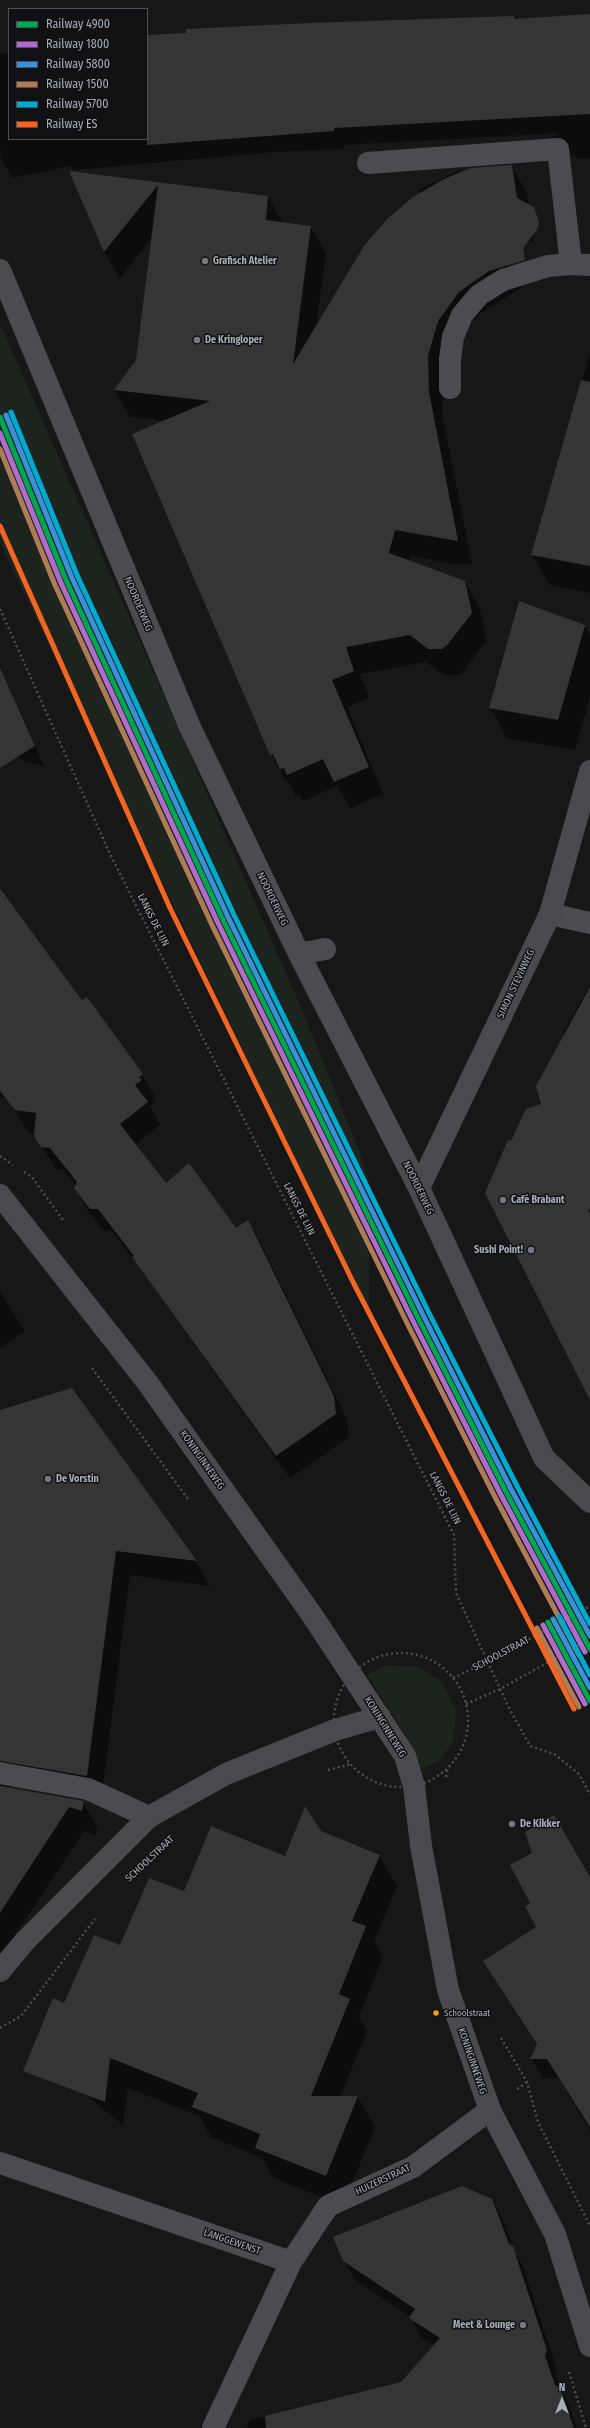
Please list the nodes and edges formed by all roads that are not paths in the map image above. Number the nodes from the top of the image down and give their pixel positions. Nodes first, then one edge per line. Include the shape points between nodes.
1 (368, 163) dead end
2 (580, 265) edge
3 (0, 270) edge
4 (450, 388) dead end
5 (590, 771) edge
6 (550, 914) junction
7 (590, 923) edge
8 (325, 949) dead end
9 (299, 954) junction
10 (419, 1188) junction
11 (0, 1195) edge
12 (590, 1502) edge
13 (380, 1717) junction
14 (0, 1772) edge
15 (148, 1817) junction
16 (0, 1971) edge
17 (490, 2110) junction
18 (0, 2162) edge
19 (291, 2262) junction
20 (590, 2346) edge
21 (213, 2428) edge

1 - 2 street via 558,149
2 - 4 street via 548,266 503,280 479,295 462,315 453,337
3 - 9 street, NOORDERWEG via 189,725
5 - 6 street, SIMON STEVINWEG
6 - 7 street
6 - 10 street, SIMON STEVINWEG
8 - 9 street
9 - 10 street, NOORDERWEG
10 - 12 street, NOORDERWEG via 544,1458
11 - 13 street, KONINGINNEWEG via 147,1382 312,1615
13 - 15 street via 335,1730 226,1774
13 - 17 street, KONINGINNEWEG via 405,1756 414,1786 423,1861 448,1990
14 - 15 street via 88,1789
15 - 16 street via 25,1940
17 - 19 street, HUIZERSTRAAT via 413,2167 328,2206
17 - 20 street, KONINGINNEWEG via 555,2234
18 - 19 street, LANGGEWENST
19 - 21 street

